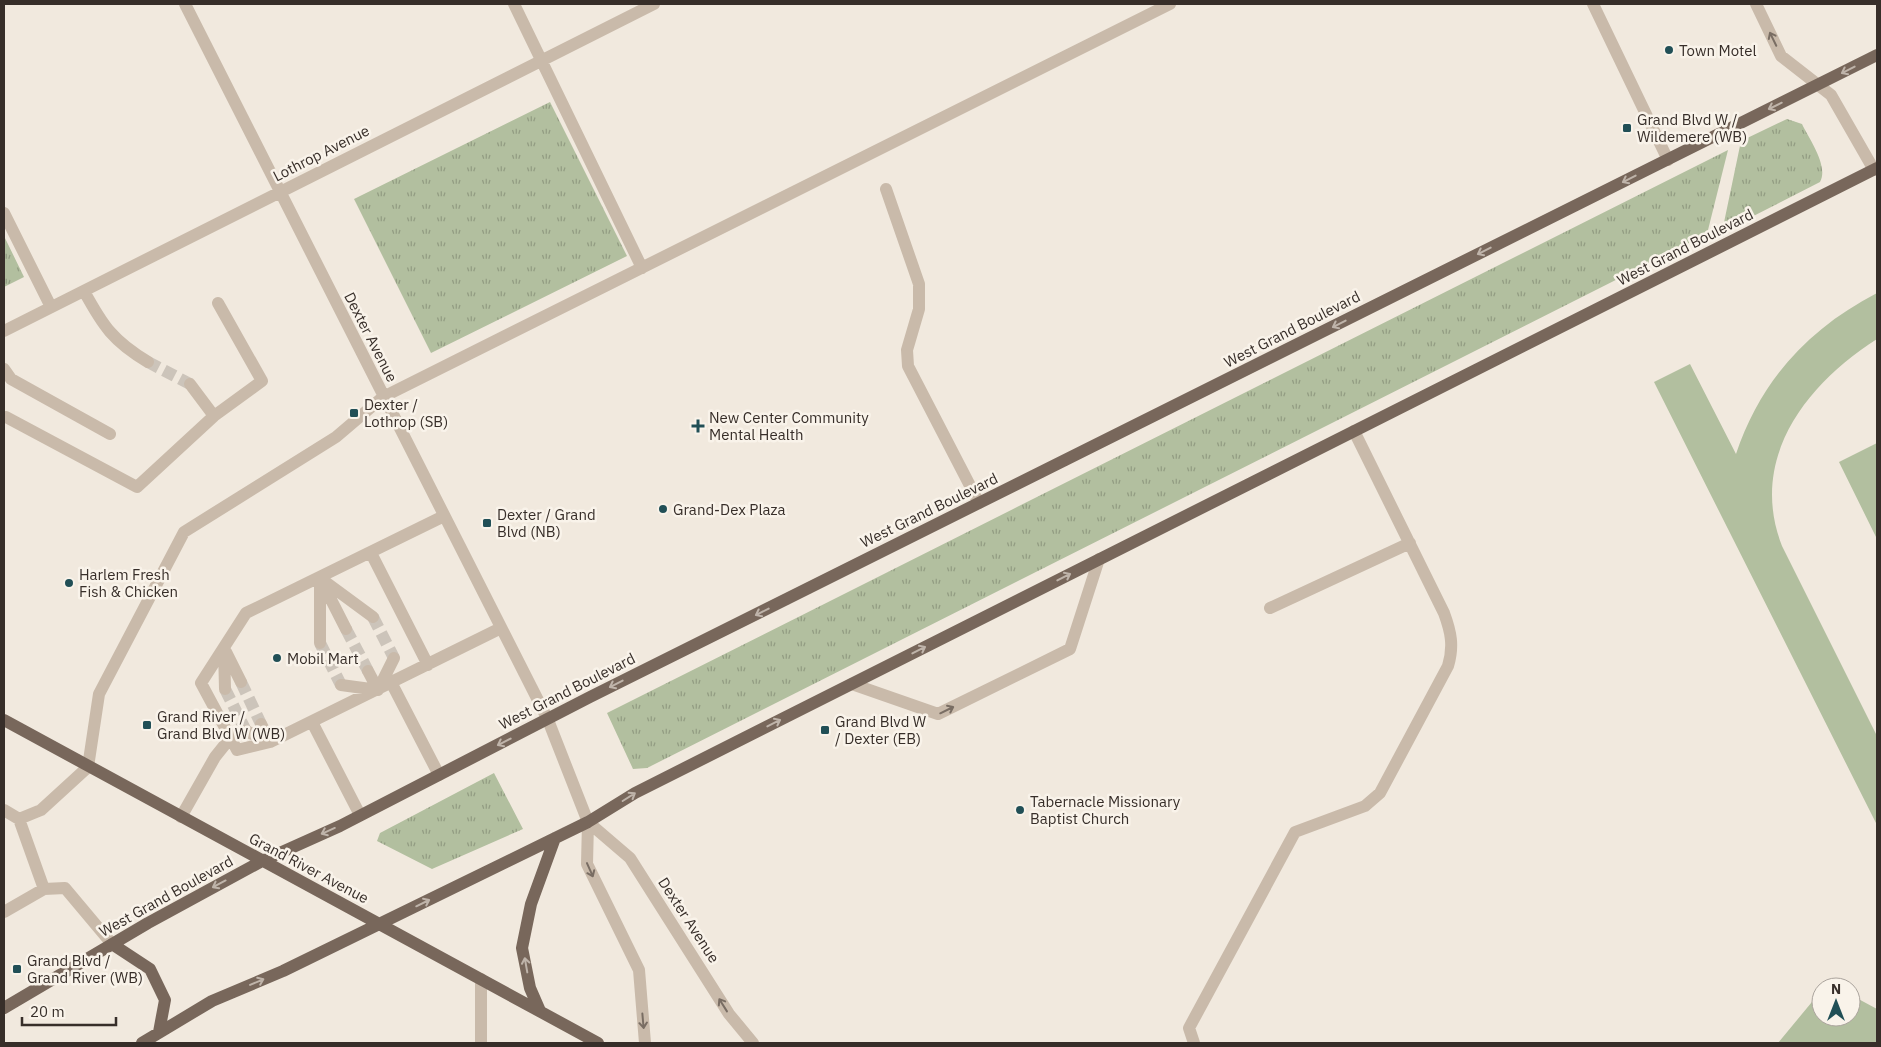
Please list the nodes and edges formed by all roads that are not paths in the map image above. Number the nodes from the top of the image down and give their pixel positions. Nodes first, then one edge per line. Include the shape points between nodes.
1 (184, 4) edge
2 (514, 4) edge
3 (654, 4) edge
4 (1170, 4) edge
5 (1593, 4) edge
6 (1756, 4) edge
7 (1877, 55) edge
8 (541, 60) junction
9 (1819, 84) junction
10 (1668, 160) junction
11 (1876, 169) edge
12 (886, 189) dead end
13 (279, 192) junction
14 (4, 213) edge
15 (642, 268) junction
16 (84, 291) junction
17 (218, 303) dead end
18 (51, 307) junction
19 (4, 331) edge
20 (148, 362) tunnel mouth
21 (4, 369) edge
22 (190, 384) tunnel mouth
23 (384, 397) junction
24 (214, 416) junction
25 (6, 418) dead end
26 (1354, 431) junction
27 (110, 434) dead end
28 (980, 503) junction
29 (444, 516) junction
30 (1410, 543) junction
31 (371, 553) junction
32 (1100, 559) junction
33 (320, 578) junction
34 (1270, 608) dead end
35 (373, 617) tunnel mouth
36 (501, 628) junction
37 (346, 629) tunnel mouth
38 (320, 643) tunnel mouth
39 (224, 648) junction
40 (394, 658) dead end
41 (428, 665) junction
42 (368, 671) tunnel mouth
43 (241, 682) tunnel mouth
44 (392, 684) junction
45 (852, 684) junction
46 (340, 685) dead end
47 (225, 689) tunnel mouth
48 (378, 690) junction
49 (4, 720) edge
50 (548, 720) junction
51 (312, 722) junction
52 (261, 724) tunnel mouth
53 (246, 731) tunnel mouth
54 (231, 737) junction
55 (270, 742) junction
56 (88, 767) junction
57 (439, 775) junction
58 (4, 810) edge
59 (360, 815) junction
60 (181, 817) junction
61 (18, 819) junction
62 (588, 822) junction
63 (555, 838) junction
64 (262, 861) junction
65 (44, 889) junction
66 (4, 912) edge
67 (379, 924) junction
68 (112, 944) junction
69 (481, 980) junction
70 (4, 1008) edge
71 (540, 1011) junction
72 (159, 1032) junction
73 (142, 1043) edge
74 (481, 1043) edge
75 (598, 1043) edge
76 (645, 1043) edge
77 (753, 1043) edge
78 (1194, 1043) edge

1 - 13 street, Dexter Avenue
2 - 8 street
3 - 8 street, Lothrop Avenue
4 - 15 street
5 - 10 street
9 -> 6 street via 1781,56
7 -> 9 main road, West Grand Boulevard
8 - 13 street, Lothrop Avenue
8 - 15 street
9 -> 10 main road, West Grand Boulevard
9 - 11 street via 1831,95
10 -> 28 main road, West Grand Boulevard
11 - 26 main road, West Grand Boulevard
12 - 28 street via 919,284 919,309 907,350 908,366
13 - 16 street, Lothrop Avenue
13 - 23 street, Dexter Avenue
14 - 18 street
15 - 23 street
16 - 18 street, Lothrop Avenue
16 - 20 street via 100,320 123,347
17 - 24 street via 262,381
18 - 19 street, Lothrop Avenue
21 - 27 street via 11,379
22 - 24 street
23 - 29 street, Dexter Avenue
23 - 56 street via 336,437 184,532 99,694
24 - 25 street via 137,487
26 - 30 street
26 - 32 main road, West Grand Boulevard
28 -> 50 main road, West Grand Boulevard
29 - 31 street
29 - 36 street, Dexter Avenue
30 - 34 street
30 - 78 street via 1452,635 1448,666 1380,793 1365,806 1295,832 1189,1028
31 - 33 street
31 - 41 street
45 -> 32 main road, West Grand Boulevard
45 -> 32 street via 938,714 1070,649
33 - 35 street
33 - 37 street
33 - 38 street
33 - 39 street via 246,613
36 - 41 street
36 - 50 street, Dexter Avenue
39 - 43 street
39 - 47 street
39 - 54 street via 201,683
40 - 48 street
41 - 44 street
42 - 48 street
44 - 48 street
44 - 57 street
62 -> 45 main road, West Grand Boulevard via 635,793
46 - 48 street
48 - 51 street
49 - 56 main road, Grand River Avenue
50 -> 57 main road, West Grand Boulevard
50 - 62 street, Dexter Avenue
51 - 55 street
51 - 59 street
52 - 55 street
53 - 55 street
54 - 55 street via 237,750
54 - 60 street via 215,757
56 - 60 main road, Grand River Avenue
56 - 61 street via 41,810
57 - 59 main road, West Grand Boulevard
58 - 61 street
59 -> 64 main road, West Grand Boulevard
60 - 64 main road, Grand River Avenue
61 - 65 street
62 - 63 main road, West Grand Boulevard
62 -> 76 street, Dexter Avenue via 587,864 639,970
77 -> 62 street, Dexter Avenue via 730,1014 630,858
67 -> 63 main road, West Grand Boulevard
71 -> 63 main road via 530,988 522,948 531,904
64 - 67 main road, Grand River Avenue
64 -> 68 main road, West Grand Boulevard
65 - 66 street
65 - 68 street via 65,888
67 - 69 main road, Grand River Avenue
72 -> 67 main road, West Grand Boulevard via 212,1001
68 - 70 main road, West Grand Boulevard
68 - 72 main road via 150,969 165,1000
69 - 71 main road, Grand River Avenue
69 - 74 street
71 - 75 main road, Grand River Avenue
72 - 73 main road, West Grand Boulevard

